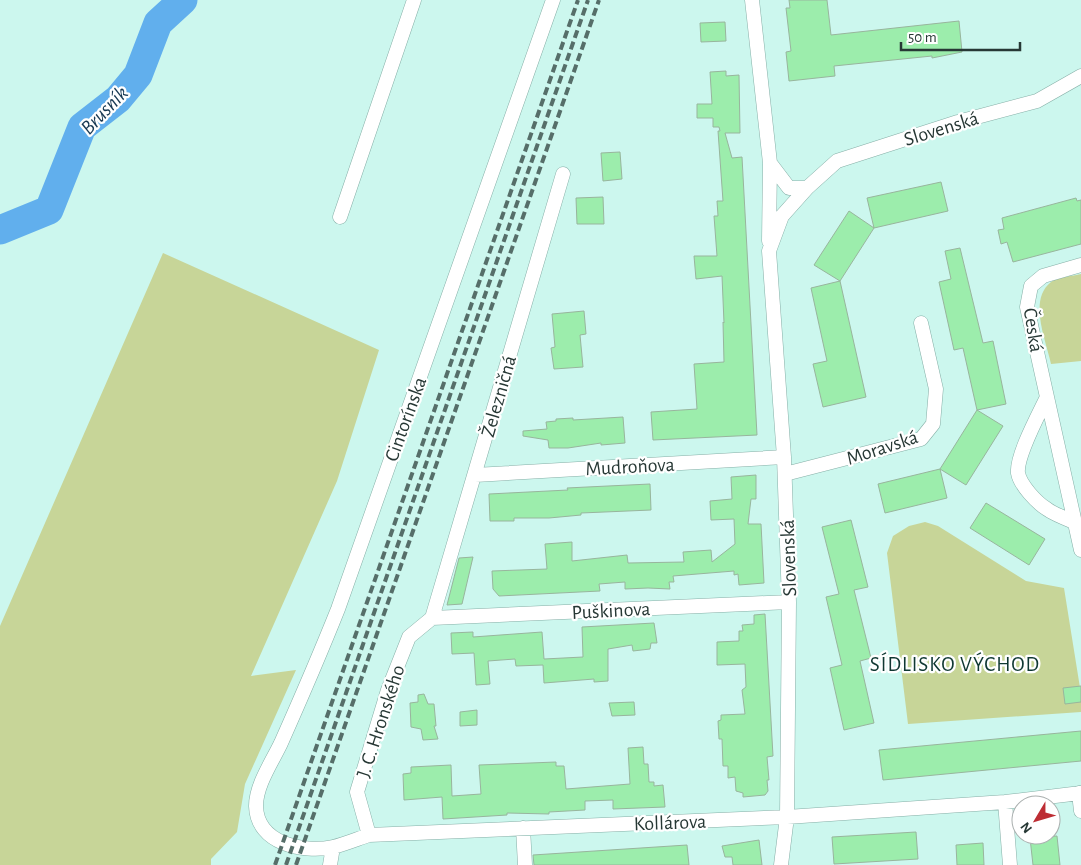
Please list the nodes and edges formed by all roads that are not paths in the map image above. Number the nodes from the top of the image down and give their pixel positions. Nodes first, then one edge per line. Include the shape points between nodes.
1 (414, 0) edge
2 (552, 0) edge
3 (752, 0) edge
4 (1081, 76) edge
5 (770, 163) junction
6 (563, 174) dead end
7 (807, 188) junction
8 (340, 217) dead end
9 (769, 251) junction
10 (1081, 265) edge
11 (921, 323) dead end
12 (1047, 397) junction
13 (784, 457) junction
14 (785, 474) junction
15 (476, 475) junction
16 (1075, 523) junction
17 (1081, 550) edge
18 (789, 602) junction
19 (432, 618) junction
20 (1080, 793) edge
21 (1005, 802) junction
22 (1081, 811) edge
23 (787, 818) junction
24 (523, 828) junction
25 (265, 832) joint
26 (369, 836) junction
27 (333, 847) junction
28 (330, 865) edge
29 (524, 865) edge
30 (781, 865) edge
31 (1010, 865) edge

1 - 8 street
2 - 25 street, Cintorínska via 338,609 260,786 257,816
3 - 5 street, Slovenská
4 - 7 street, Slovenská via 1037,101 958,122 837,161
5 - 7 street via 789,188
5 - 9 street, Slovenská
6 - 15 street, Železničná
7 - 9 street, Slovenská via 782,216
9 - 13 street, Slovenská
10 - 12 street, Česká via 1043,276 1031,286 1027,307
11 - 14 street, Moravská via 936,389 933,424 921,439
12 - 16 street, Česká
12 - 16 street via 1027,438 1018,473 1026,490 1047,510
13 - 14 street, Slovenská
13 - 15 street, Mudroňova
14 - 18 street, Slovenská
15 - 19 street, Železničná
16 - 17 street, Česká
18 - 19 street, Puškinova
18 - 23 street, Slovenská
19 - 26 street, J. C. Hronského via 409,637 388,690 358,792
20 - 21 street, Kollárova
20 - 22 street
21 - 23 street, Kollárova
21 - 31 street
23 - 24 street, Kollárova
23 - 30 street, Slovenská
24 - 26 street, Kollárova
24 - 29 street
25 - 27 street, Kollárova via 302,848
26 - 27 street, Kollárova
27 - 28 street

